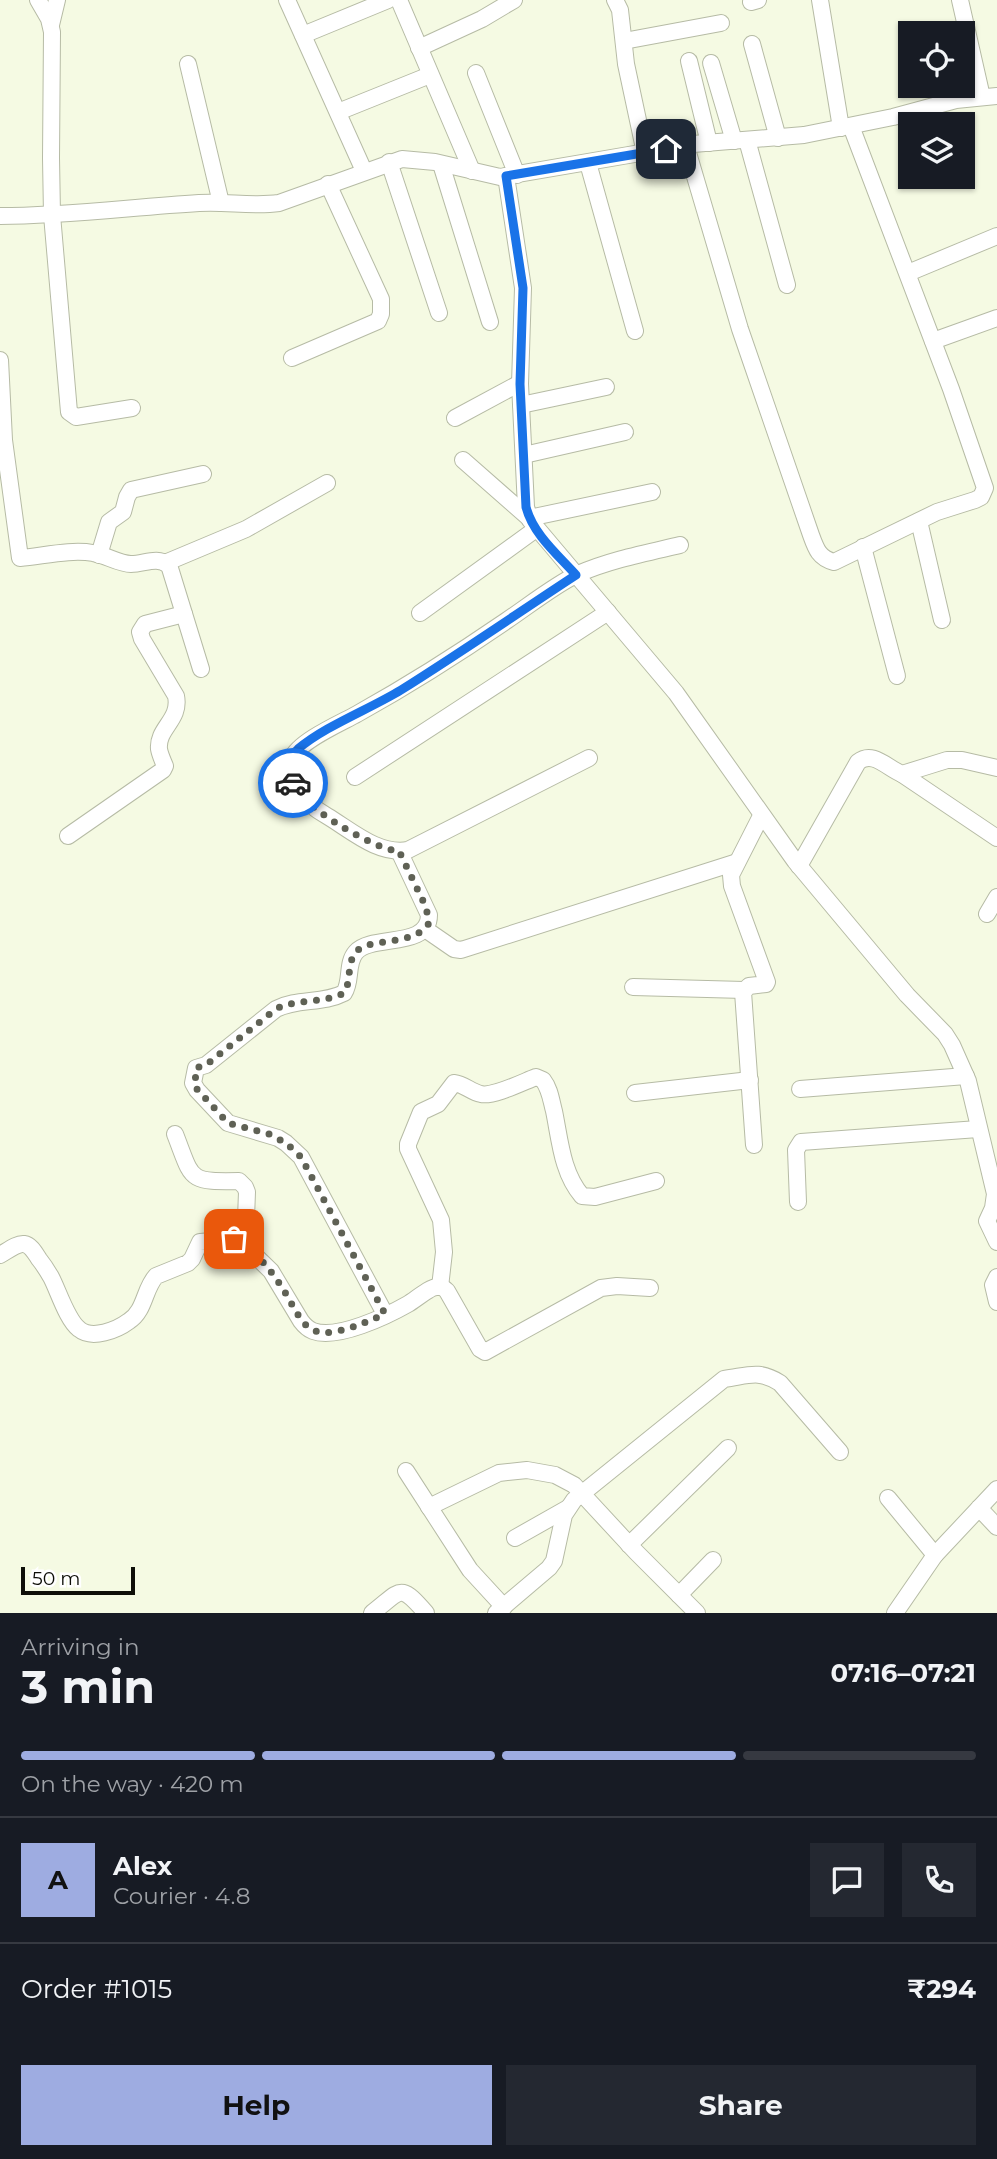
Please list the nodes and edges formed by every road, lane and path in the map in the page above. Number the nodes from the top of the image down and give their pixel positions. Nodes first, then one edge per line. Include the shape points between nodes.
1 (38, 0) edge
2 (57, 0) edge
3 (287, 0) edge
4 (514, 0) edge
5 (615, 0) edge
6 (820, 0) edge
7 (960, 0) edge
8 (401, 2) edge
9 (721, 23) dead end
10 (51, 25) junction
11 (303, 35) junction
12 (624, 41) junction
13 (752, 44) dead end
14 (419, 48) junction
15 (689, 61) dead end
16 (711, 63) dead end
17 (188, 64) dead end
18 (476, 73) dead end
19 (430, 75) junction
20 (990, 97) edge
21 (338, 112) junction
22 (846, 127) junction
23 (778, 138) junction
24 (741, 141) junction
25 (709, 143) junction
26 (686, 146) junction
27 (645, 153) junction
28 (389, 162) junction
29 (589, 163) junction
30 (441, 164) junction
31 (364, 171) junction
32 (472, 171) junction
33 (512, 175) junction
34 (328, 184) junction
35 (221, 202) junction
36 (52, 215) junction
37 (0, 220) edge
38 (997, 236) edge
39 (908, 273) junction
40 (787, 285) dead end
41 (439, 313) dead end
42 (997, 318) edge
43 (491, 323) dead end
44 (635, 331) dead end
45 (933, 341) junction
46 (292, 358) dead end
47 (0, 360) edge
48 (520, 383) junction
49 (606, 387) dead end
50 (521, 405) junction
51 (132, 408) dead end
52 (455, 418) dead end
53 (625, 432) dead end
54 (524, 455) junction
55 (463, 460) dead end
56 (203, 474) dead end
57 (327, 483) dead end
58 (652, 492) dead end
59 (919, 521) junction
60 (533, 524) junction
61 (680, 545) dead end
62 (863, 547) junction
63 (99, 555) junction
64 (165, 562) junction
65 (576, 575) junction
66 (608, 612) junction
67 (420, 613) dead end
68 (184, 614) junction
69 (942, 620) dead end
70 (201, 669) dead end
71 (897, 676) dead end
72 (589, 758) dead end
73 (997, 768) edge
74 (902, 774) junction
75 (355, 777) dead end
76 (761, 816) junction
77 (68, 836) dead end
78 (997, 838) edge
79 (399, 851) junction
80 (737, 862) junction
81 (799, 866) junction
82 (997, 897) edge
83 (987, 914) dead end
84 (425, 929) junction
85 (633, 987) dead end
86 (744, 990) junction
87 (966, 1076) junction
88 (750, 1080) junction
89 (800, 1089) dead end
90 (635, 1093) dead end
91 (978, 1129) junction
92 (175, 1134) dead end
93 (754, 1145) dead end
94 (656, 1181) dead end
95 (798, 1202) dead end
96 (997, 1242) edge
97 (245, 1244) junction
98 (0, 1255) edge
99 (997, 1276) edge
100 (440, 1287) junction
101 (650, 1288) dead end
102 (997, 1302) edge
103 (385, 1314) junction
104 (728, 1448) dead end
105 (840, 1452) dead end
106 (406, 1471) dead end
107 (997, 1489) edge
108 (581, 1494) junction
109 (888, 1498) dead end
110 (429, 1507) junction
111 (568, 1508) junction
112 (979, 1508) junction
113 (997, 1527) edge
114 (515, 1538) dead end
115 (629, 1545) junction
116 (935, 1555) junction
117 (713, 1560) dead end
118 (679, 1595) junction
119 (500, 1610) edge
120 (896, 1612) edge
121 (372, 1613) edge
122 (426, 1613) edge
123 (697, 1613) edge

1 - 10 street
2 - 10 street
3 - 11 street
4 - 14 street
5 - 12 street
6 - 22 street
7 - 20 street
8 - 11 street
8 - 14 street
9 - 12 street
10 - 36 street
11 - 21 street
12 - 27 street
13 - 23 street
14 - 19 street
15 - 25 street
16 - 24 street
17 - 35 street
18 - 33 street
19 - 21 street
19 - 32 street
20 - 22 street via 956,100
21 - 31 street
22 - 23 street
22 - 39 street
23 - 24 street
24 - 25 street
24 - 40 street
25 - 26 street
26 - 27 street
26 - 62 street via 740,329 815,547 834,562
27 - 29 street
28 - 30 street via 419,159
28 - 31 street
28 - 41 street
29 - 33 street
29 - 44 street
30 - 32 street
30 - 43 street
31 - 34 street
32 - 33 street
33 - 48 street via 523,288
34 - 35 street via 266,205
34 - 46 street via 381,299 381,314 378,321
35 - 36 street
36 - 37 street
36 - 51 street via 69,412 76,417
38 - 39 street
39 - 45 street
42 - 45 street
45 - 59 street via 985,488 975,500
47 - 63 street via 4,440 20,558 83,552
48 - 50 street
48 - 52 street
49 - 50 street
50 - 54 street
53 - 54 street
54 - 60 street via 526,507
55 - 60 street
56 - 63 street via 131,490 123,512 109,522
57 - 64 street via 246,528
58 - 60 street
59 - 62 street
59 - 69 street
60 - 65 street
60 - 67 street
61 - 65 street
62 - 71 street
63 - 64 street via 127,564
64 - 68 street
65 - 66 street
65 - 79 street via 398,691 296,750 289,773 300,796 377,846
66 - 75 street
66 - 76 street via 683,703
68 - 70 street
68 - 77 street via 145,624 140,632 178,706 160,743 163,770
72 - 79 street
73 - 74 street via 947,760
74 - 78 street
74 - 81 street via 870,757 862,758
76 - 80 street
76 - 81 street
79 - 84 street via 429,915
80 - 84 street via 461,950 454,950
80 - 86 street via 732,886 767,982
81 - 87 street via 945,1034
82 - 83 street
84 - 103 street via 362,947 352,958 344,993 276,1009 206,1065 196,1068 193,1083 228,1123 269,1134 301,1157
85 - 86 street
86 - 88 street
87 - 89 street
87 - 91 street
88 - 90 street
88 - 93 street
91 - 95 street via 801,1142 796,1150
91 - 96 street via 995,1194 987,1221
92 - 97 street via 190,1172 199,1180 239,1181 245,1187
94 - 100 street via 595,1197 582,1196 565,1163 550,1091 543,1080 536,1077 487,1095 454,1083 438,1104 421,1112 408,1144 442,1220
97 - 98 street via 234,1239 200,1242 188,1263 156,1276 130,1321 99,1333 78,1328 28,1245 19,1244
97 - 103 street via 271,1270 301,1321 313,1331 330,1334
99 - 102 street via 993,1282
100 - 101 street via 485,1352 601,1288
100 - 103 street
104 - 115 street
105 - 108 street via 780,1383 751,1373 718,1382
106 - 110 street
107 - 112 street
108 - 110 street via 555,1475 514,1470
108 - 111 street
108 - 115 street
109 - 116 street
110 - 119 street
111 - 114 street
111 - 119 street via 550,1568
112 - 113 street
112 - 116 street
115 - 118 street
116 - 120 street
117 - 118 street
118 - 123 street
121 - 122 street via 403,1591

